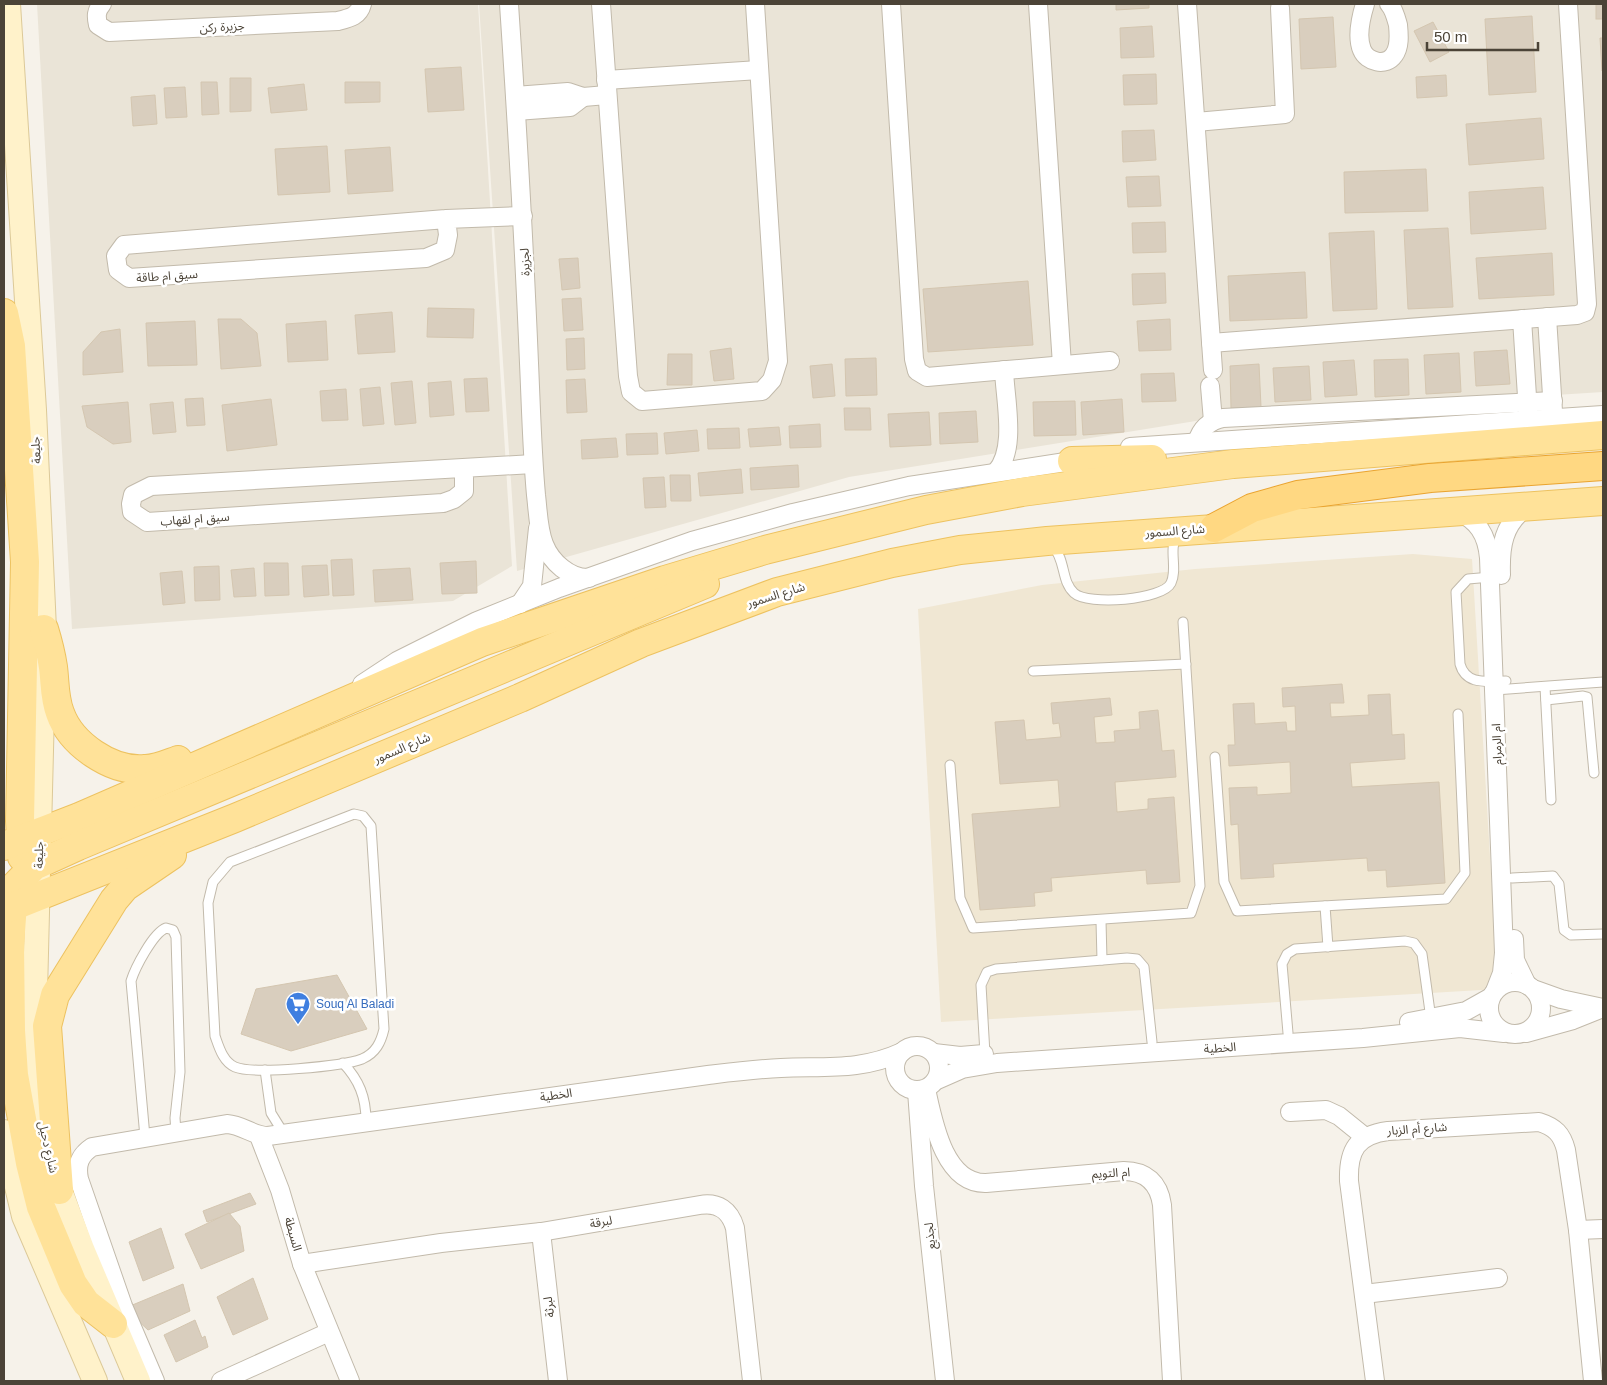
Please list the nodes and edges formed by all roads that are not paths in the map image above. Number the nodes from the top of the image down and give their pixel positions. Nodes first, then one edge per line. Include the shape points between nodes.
1 (8, 4) edge
2 (102, 4) edge
3 (362, 4) edge
4 (508, 4) edge
5 (601, 4) edge
6 (755, 4) edge
7 (890, 4) edge
8 (1038, 4) edge
9 (1188, 4) edge
10 (1365, 4) edge
11 (1389, 4) edge
12 (1568, 4) edge
13 (1280, 8) dead end
14 (759, 70) junction
15 (606, 87) junction
16 (515, 104) junction
17 (1196, 122) junction
18 (523, 216) junction
19 (446, 219) junction
20 (4, 313) edge
21 (1547, 318) junction
22 (1522, 319) junction
23 (1211, 343) junction
24 (1110, 361) dead end
25 (1062, 365) junction
26 (1004, 370) junction
27 (1553, 400) junction
28 (1528, 402) junction
29 (1603, 415) edge
30 (1554, 419) junction
31 (1529, 420) junction
32 (1213, 421) junction
33 (1603, 435) edge
34 (1197, 442) junction
35 (1008, 446) junction
36 (1072, 461) junction
37 (533, 464) junction
38 (1234, 464) junction
39 (1603, 466) edge
40 (1033, 467) junction
41 (464, 469) junction
42 (996, 472) junction
43 (1603, 501) edge
44 (1529, 505) junction
45 (1456, 511) junction
46 (539, 520) junction
47 (1214, 528) junction
48 (1178, 531) junction
49 (1047, 541) junction
50 (765, 550) junction
51 (1495, 576) junction
52 (592, 577) junction
53 (520, 604) junction
54 (1183, 622) dead end
55 (44, 629) junction
56 (1186, 664) junction
57 (1033, 671) dead end
58 (1603, 682) edge
59 (1501, 685) junction
60 (1545, 687) junction
61 (1546, 700) junction
62 (323, 710) junction
63 (1458, 714) dead end
64 (1215, 757) dead end
65 (950, 765) dead end
66 (1594, 773) dead end
67 (1552, 800) dead end
68 (188, 837) junction
69 (17, 873) edge
70 (1512, 878) junction
71 (1325, 906) junction
72 (1101, 921) junction
73 (1603, 934) edge
74 (1328, 947) junction
75 (1102, 960) junction
76 (1530, 987) junction
77 (1493, 994) junction
78 (1603, 1008) edge
79 (1431, 1019) junction
80 (1288, 1033) junction
81 (1504, 1033) junction
82 (1525, 1033) junction
83 (1152, 1042) junction
84 (902, 1052) junction
85 (934, 1053) junction
86 (986, 1054) junction
87 (343, 1063) junction
88 (853, 1067) junction
89 (265, 1070) junction
90 (901, 1084) junction
91 (927, 1086) junction
92 (1290, 1112) dead end
93 (366, 1121) junction
94 (4, 1132) edge
95 (176, 1132) junction
96 (284, 1134) junction
97 (259, 1136) junction
98 (1365, 1137) junction
99 (145, 1138) junction
100 (58, 1190) junction
101 (1603, 1229) edge
102 (1578, 1230) junction
103 (541, 1232) junction
104 (302, 1264) junction
105 (1498, 1278) dead end
106 (1364, 1294) junction
107 (113, 1324) junction
108 (329, 1332) junction
109 (95, 1381) edge
110 (138, 1381) edge
111 (154, 1381) edge
112 (220, 1381) edge
113 (350, 1381) edge
114 (558, 1381) edge
115 (752, 1381) edge
116 (945, 1381) edge
117 (1172, 1381) edge
118 (1375, 1381) edge
119 (1593, 1381) edge

1 - 55 main road, جليعة via 34,410
2 - 3 street, جزيرة ركن via 96,18 98,25 109,32 338,21 351,18 360,11
4 - 16 street, لجزيرة
5 - 15 street
6 - 14 street
7 - 26 street via 917,371 926,377
8 - 25 street
9 - 17 street
10 - 11 street via 1360,21 1362,50 1376,62 1387,61 1394,56 1398,45 1396,18
12 - 21 street via 1587,304 1585,312 1577,315
13 - 17 street via 1284,114
14 - 15 street
14 - 15 street via 778,361 772,380 762,391 642,402 631,392
15 - 16 street via 570,107
16 - 18 street, لجزيرة
17 - 23 street
18 - 19 street, سيق ام طاقة
18 - 37 street, لجزيرة
19 - 19 street, سيق ام طاقة via 124,246 116,256 118,270 129,278 426,258 445,250 448,235
20 - 69 main road via 11,346 26,562
21 - 22 street
21 - 27 street
22 - 23 street
22 - 28 street
23 - 32 street
24 - 25 street
25 - 26 street
26 - 35 street
27 - 28 street
27 - 30 street
28 - 31 street
28 - 32 street
29 - 30 street
30 - 31 street
31 - 34 street
32 - 34 street via 1204,427
33 - 38 main road
34 - 36 street via 1105,449
35 - 40 street
35 - 42 street via 1004,461
36 - 38 main road via 1173,459
36 - 40 street
37 - 41 street, سيق ام لقهاب
37 - 46 street, لجزيرة
38 - 50 main road via 1022,492 926,510
39 - 47 highway via 1430,478 1298,495 1252,508
40 - 42 street
41 - 41 street, سيق ام لقهاب via 151,486 133,495 131,504 132,512 147,522 443,503 454,500 464,491
42 - 52 street via 909,486 793,513 692,541
43 - 44 main road, شارع السمور
44 - 45 main road, شارع السمور
44 - 51 street, ام الرمرام via 1513,518 1504,536
45 - 47 main road, شارع السمور
45 - 51 street, ام الرمرام via 1472,520 1484,534
46 - 52 street, لجزيرة via 544,544 566,572 579,578
46 - 53 street, لجزيرة via 532,586
47 - 48 main road, شارع السمور
48 - 49 main road, شارع السمور
48 - 49 lane via 1173,546 1173,577 1168,588 1158,594 1098,600 1080,598 1070,588 1061,556
49 - 68 main road, شارع السمور via 960,550 892,563 777,592 641,643 520,698
50 - 62 main road via 482,642
50 - 69 main road via 698,588
51 - 59 street, ام الرمرام
51 - 59 lane via 1468,579 1459,586 1456,598 1461,670 1473,680
52 - 53 street
53 - 62 street via 444,636 378,673
54 - 56 lane
55 - 62 main road via 50,648 56,702 67,727 85,747 122,767 154,768 277,721
55 - 69 main road, جليعة
56 - 57 lane
56 - 72 lane via 1200,886 1191,913
58 - 60 lane
59 - 60 lane
59 - 70 street, ام الرمرام
59 - 77 street, ام الرمرام via 1504,953 1502,973
60 - 61 lane
61 - 66 lane via 1587,697
61 - 67 lane
62 - 69 main road via 79,817
63 - 71 lane via 1465,872 1446,899
64 - 71 lane via 1224,882 1237,911
65 - 72 lane via 960,898 974,928
68 - 69 main road, شارع السمور
68 - 100 main road via 168,858 125,887 114,900 51,1005 47,1026
69 - 100 main road, شارع دحيل via 44,1130
69 - 107 main road via 10,945 10,1031 30,1164 41,1207 73,1284 86,1303
70 - 73 lane via 1553,876 1559,884 1564,930 1571,935
70 - 76 street, ام الرمرام via 1514,951 1518,969
71 - 74 lane
72 - 75 lane
74 - 79 lane via 1414,943 1422,954
74 - 80 lane via 1295,949 1284,959 1282,969
75 - 83 lane via 1132,958 1142,962
75 - 86 lane via 996,968 987,972 981,985
76 - 77 street via 1507,983
76 - 78 street via 1561,999
76 - 82 street via 1538,996 1541,1013 1538,1021
77 - 79 street, الخطية via 1466,1011
77 - 81 street via 1490,1018
78 - 82 street
79 - 80 street, الخطية
80 - 83 street, الخطية
81 - 82 street
81 - 91 street, الخطية via 1460,1028 1354,1039 997,1063 962,1069
83 - 86 street, الخطية
84 - 85 street via 922,1046
84 - 88 street, الخطية via 878,1062
84 - 90 street via 895,1071
85 - 86 street, الخطية
85 - 91 street via 940,1066
87 - 89 lane
87 - 89 lane via 364,1058 380,1046 384,1029 371,826 363,816 354,814 230,862 213,882 208,903 215,1036 222,1054 235,1067
87 - 93 lane via 361,1089
88 - 90 street, الخطية
88 - 93 street, الخطية via 744,1070
89 - 96 lane via 271,1113
90 - 91 street via 906,1088
91 - 116 street, لجذيع via 924,1186
91 - 117 street, ام التويم via 940,1142 952,1164 972,1182 1124,1171 1134,1171 1151,1179 1162,1205
92 - 98 street via 1326,1110
93 - 96 street, الخطية
94 - 109 main road via 24,1216
95 - 97 street, شارع دحيل via 227,1124
95 - 99 street, شارع دحيل
95 - 99 lane via 180,1072 176,937 173,930 166,928 160,931 137,965 131,981
96 - 97 street, الخطية
97 - 104 street, السبطة via 280,1190
98 - 102 street, شارع أم الزبار via 1376,1132 1398,1130 1539,1122 1549,1125 1563,1140
98 - 106 street via 1350,1156 1349,1168
99 - 111 street, شارع دحيل via 92,1147 81,1156 77,1171 123,1306
100 - 107 main road, شارع دحيل
101 - 102 street
102 - 119 street, شارع أم الزبار
103 - 104 street, لبرقة
103 - 114 street, لبرثة
103 - 115 street, لبرقة via 700,1205 723,1208 735,1228
104 - 108 street, السبطة
105 - 106 street
106 - 118 street
107 - 110 main road, شارع دحيل
108 - 112 street
108 - 113 street, السبطة

